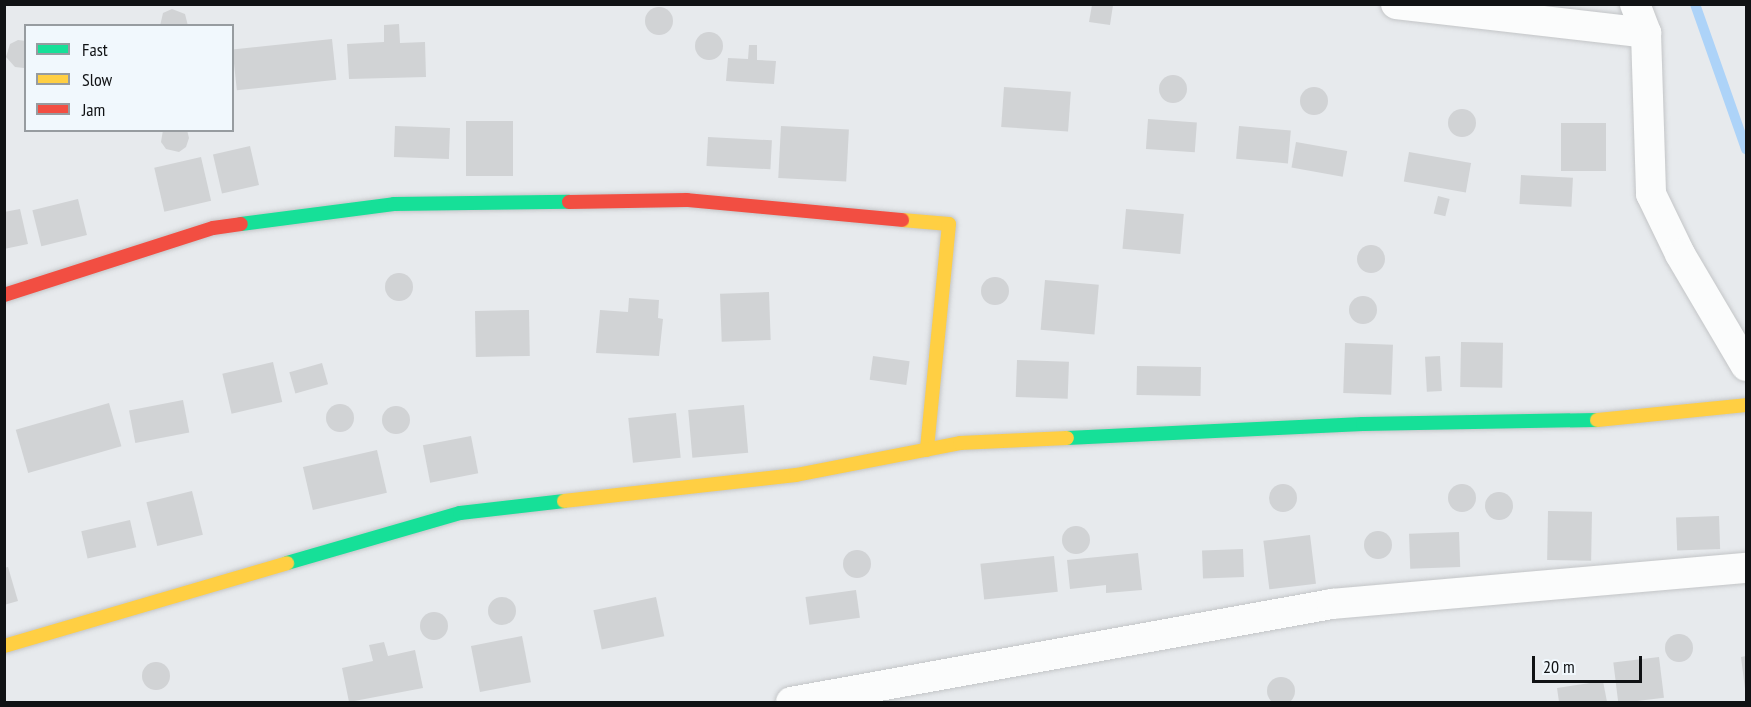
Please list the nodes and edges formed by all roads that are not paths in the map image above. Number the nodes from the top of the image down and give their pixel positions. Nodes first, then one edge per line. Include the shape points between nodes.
1 (1396, 4) edge
2 (1635, 4) edge
3 (1646, 33) junction
4 (4, 296) edge
5 (1746, 366) edge
6 (1746, 405) edge
7 (927, 450) junction
8 (1746, 568) edge
9 (4, 646) edge
10 (791, 702) edge

1 - 3 street
2 - 3 street
3 - 5 street via 1651,194 1680,254
4 - 7 street via 213,228 394,204 687,200 949,224
6 - 7 street via 1617,420 1363,424 960,442
7 - 9 street via 796,475 460,513
8 - 10 street via 1332,604

